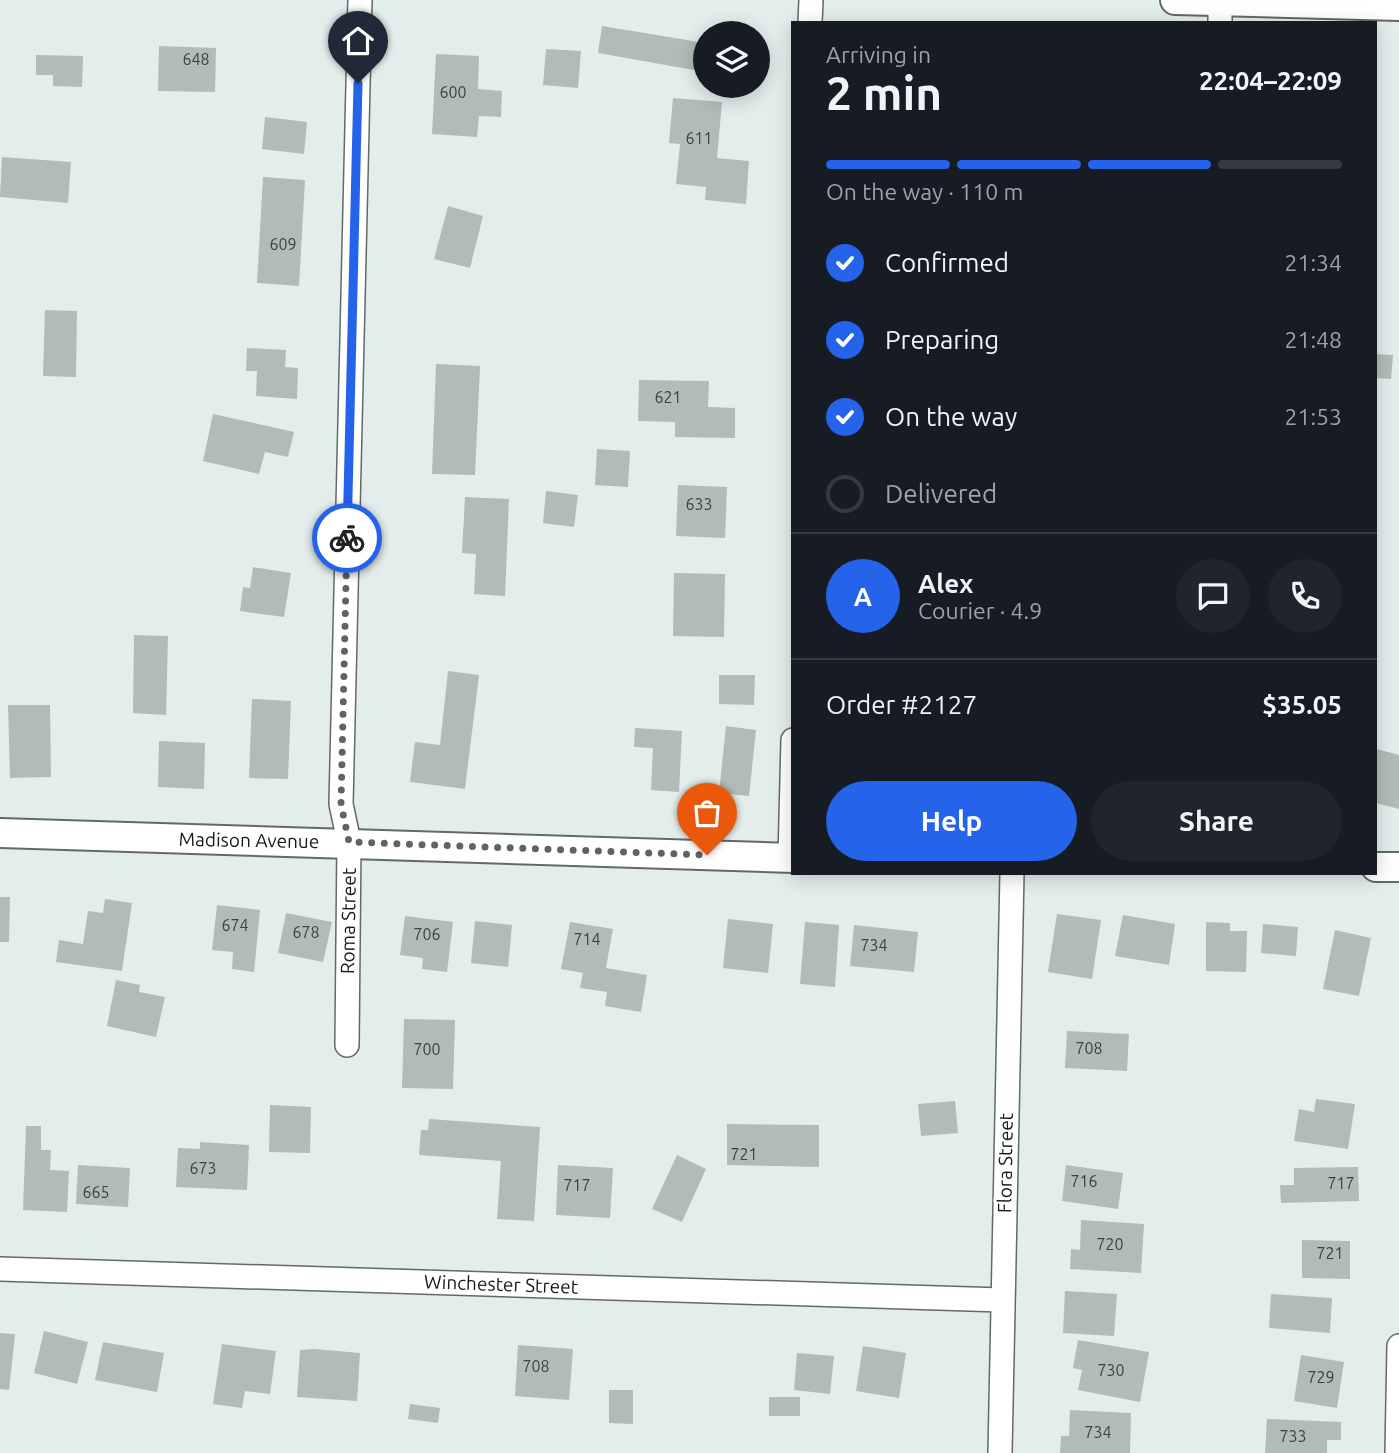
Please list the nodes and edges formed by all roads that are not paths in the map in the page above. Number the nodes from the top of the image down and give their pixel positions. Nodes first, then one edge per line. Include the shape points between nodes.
1 (360, 0) edge
2 (811, 0) edge
3 (1175, 0) edge
4 (1220, 1) edge
5 (1399, 6) edge
6 (810, 21) edge
7 (1220, 21) edge
8 (0, 833) edge
9 (349, 842) junction
10 (791, 858) edge
11 (1377, 867) edge
12 (1399, 867) edge
13 (1012, 875) edge
14 (347, 1045) dead end
15 (0, 1269) edge
16 (1002, 1300) junction
17 (1399, 1346) edge
18 (1000, 1453) edge
19 (1397, 1453) edge

1 - 9 street, Roma Street via 341,804
2 - 6 street
3 - 4 street
4 - 5 street
4 - 7 street
8 - 9 street, Madison Avenue
9 - 10 street, Madison Avenue
9 - 14 street, Roma Street
11 - 12 street
13 - 16 street, Flora Street
15 - 16 street, Winchester Street
16 - 18 street, Flora Street
17 - 19 street

